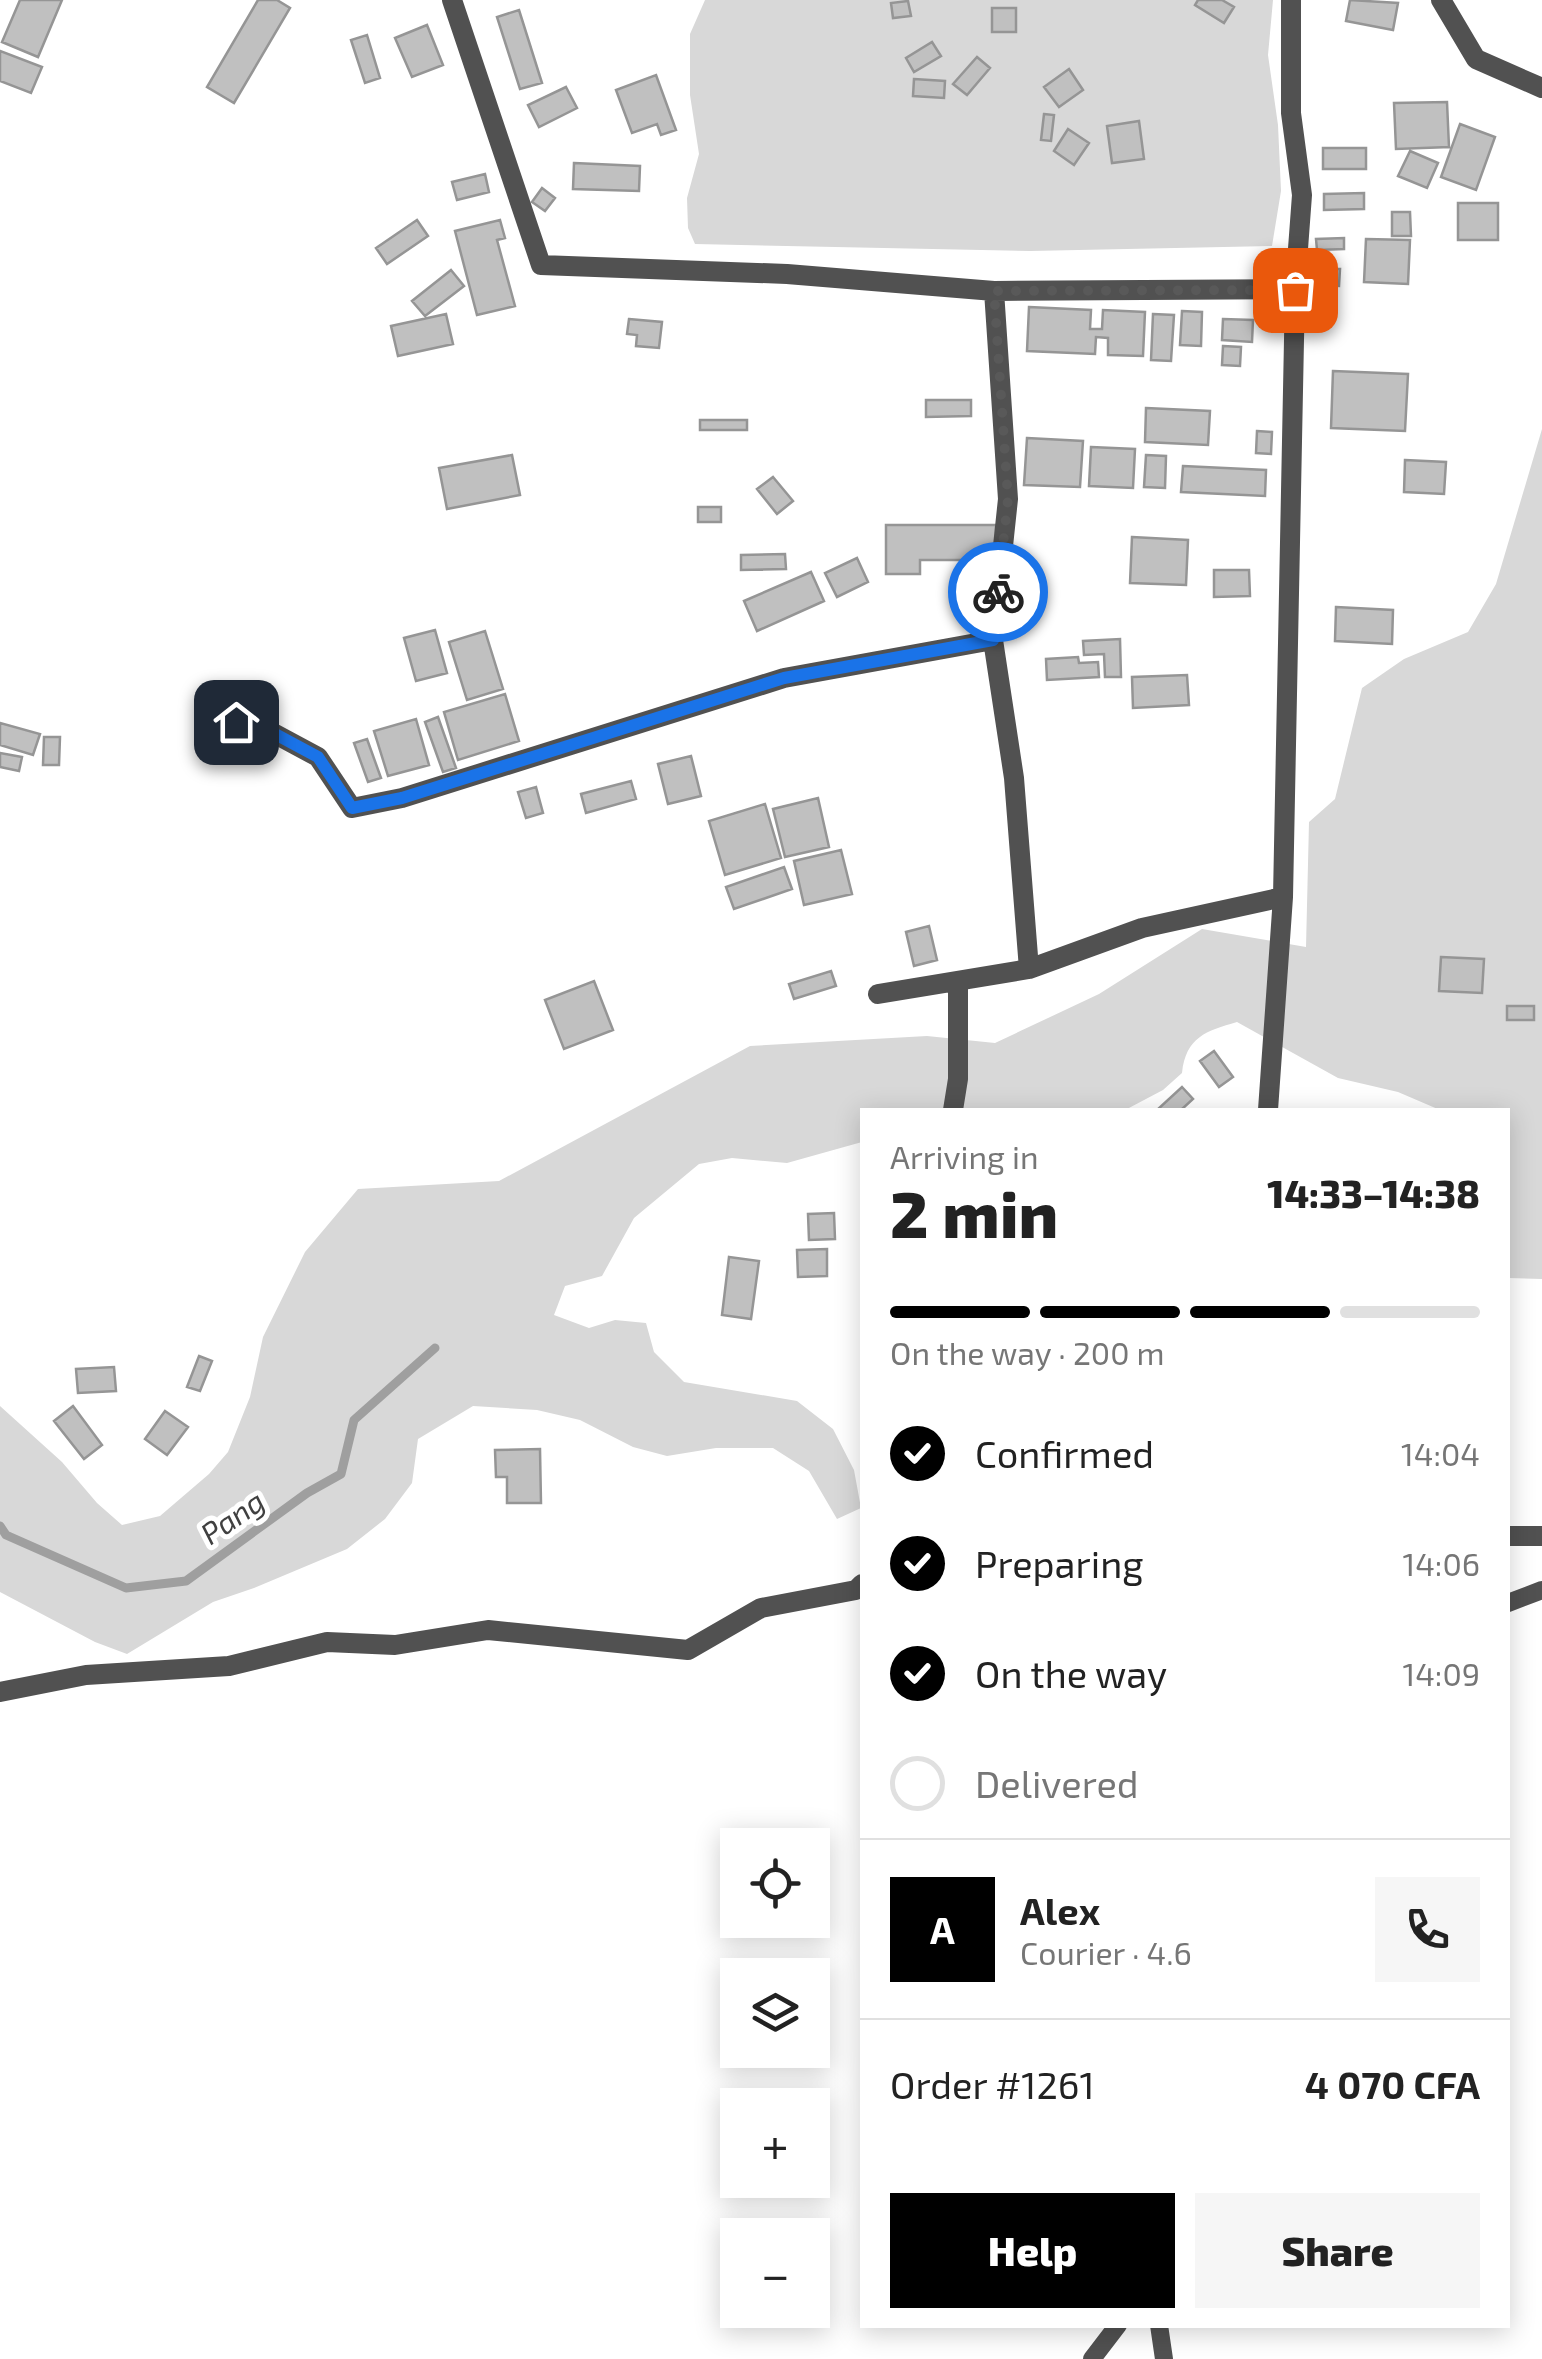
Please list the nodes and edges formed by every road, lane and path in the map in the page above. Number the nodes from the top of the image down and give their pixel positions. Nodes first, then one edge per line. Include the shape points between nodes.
1 (452, 0) edge
2 (1291, 0) edge
3 (1441, 0) edge
4 (1542, 88) edge
5 (1295, 290) junction
6 (994, 291) junction
7 (993, 640) junction
8 (208, 717) dead end
9 (1284, 898) junction
10 (1029, 969) junction
11 (958, 981) junction
12 (878, 994) dead end
13 (954, 1108) edge
14 (1268, 1108) edge
15 (1510, 1536) edge
16 (1542, 1536) edge
17 (860, 1586) edge
18 (1542, 1590) edge
19 (1510, 1602) edge
20 (0, 1692) edge
21 (1116, 2328) edge
22 (1159, 2328) edge
23 (1092, 2359) edge
24 (1164, 2359) edge

1 - 6 street via 540,265 787,274
2 - 5 street via 1291,113 1302,195
3 - 4 street via 1476,58
5 - 6 street
5 - 9 street
6 - 7 street via 1008,499
7 - 8 street via 784,678 352,808 318,757 264,728
7 - 10 street via 1014,778
9 - 10 street via 1142,928
9 - 14 street
10 - 11 street
11 - 12 street
11 - 13 street
15 - 16 street
17 - 20 street via 761,1608 688,1650 488,1630 395,1646 327,1642 230,1666 86,1676
18 - 19 lane
21 - 23 lane
22 - 24 lane

